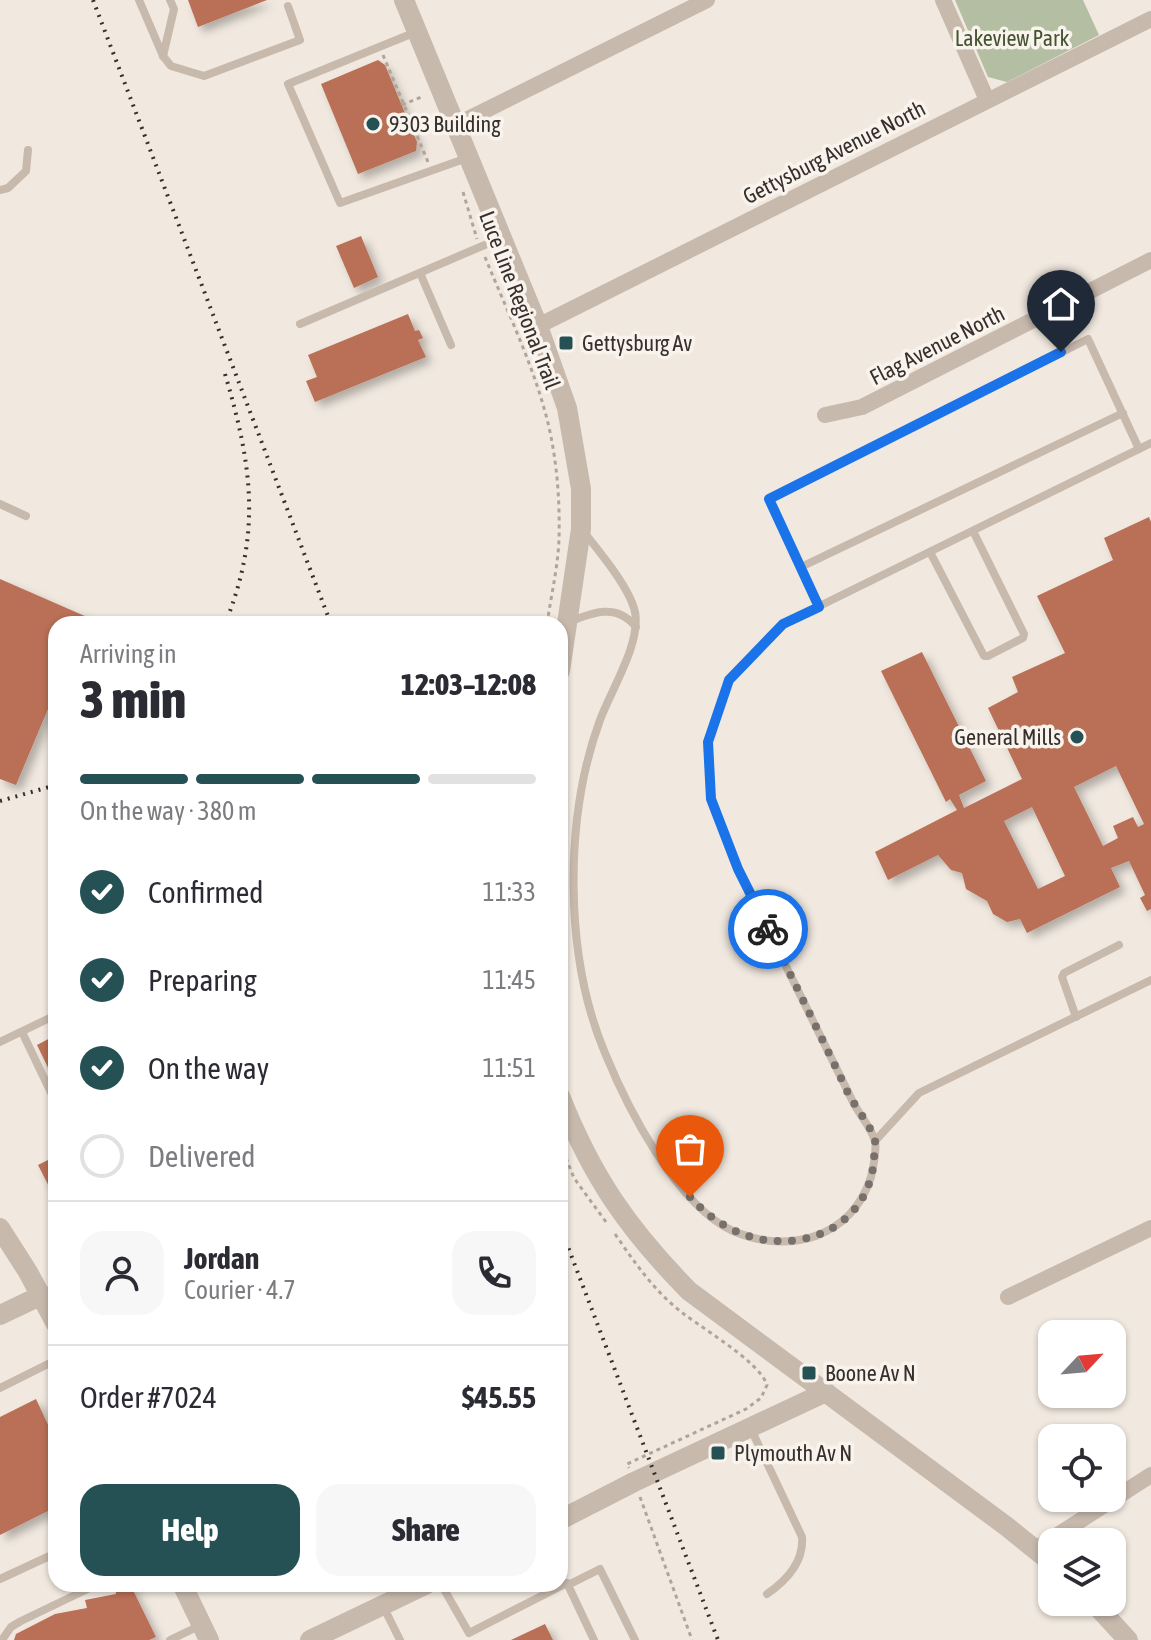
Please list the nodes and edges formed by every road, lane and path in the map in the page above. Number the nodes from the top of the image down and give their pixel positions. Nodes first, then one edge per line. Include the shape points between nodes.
1 (139, 0) edge
2 (170, 0) edge
3 (404, 0) edge
4 (707, 0) edge
5 (943, 0) edge
6 (288, 6) dead end
7 (1151, 19) edge
8 (417, 31) junction
9 (380, 47) junction
10 (163, 56) junction
11 (422, 90) dead end
12 (987, 100) junction
13 (403, 105) junction
14 (456, 125) junction
15 (28, 150) dead end
16 (469, 157) junction
17 (431, 171) junction
18 (0, 190) edge
19 (463, 192) dead end
20 (502, 238) junction
21 (480, 247) junction
22 (1151, 260) edge
23 (420, 273) junction
24 (300, 324) dead end
25 (538, 326) junction
26 (451, 345) dead end
27 (1123, 413) junction
28 (825, 415) dead end
29 (1151, 443) edge
30 (1139, 449) junction
31 (0, 504) edge
32 (26, 516) dead end
33 (581, 529) junction
34 (973, 531) junction
35 (930, 552) junction
36 (801, 567) junction
37 (819, 607) junction
38 (548, 616) edge
39 (568, 622) joint
40 (636, 628) junction
41 (1119, 945) dead end
42 (1151, 980) edge
43 (1076, 1017) junction
44 (48, 1019) edge
45 (22, 1032) junction
46 (0, 1042) edge
47 (48, 1086) edge
48 (568, 1114) edge
49 (875, 1141) junction
50 (0, 1228) edge
51 (1151, 1228) edge
52 (42, 1295) junction
53 (1008, 1297) dead end
54 (48, 1307) edge
55 (0, 1315) edge
56 (735, 1351) dead end
57 (48, 1364) edge
58 (0, 1388) edge
59 (826, 1392) junction
60 (750, 1427) junction
61 (1151, 1475) edge
62 (634, 1482) junction
63 (568, 1516) edge
64 (1036, 1549) joint
65 (48, 1557) edge
66 (0, 1579) edge
67 (568, 1585) joint
68 (81, 1592) edge
69 (186, 1592) edge
70 (411, 1592) edge
71 (445, 1592) edge
72 (550, 1592) edge
73 (767, 1594) dead end
74 (383, 1606) junction
75 (1106, 1616) edge
76 (205, 1632) edge
77 (465, 1637) edge
78 (2, 1640) edge
79 (170, 1640) edge
80 (310, 1640) edge
81 (400, 1640) edge
82 (594, 1640) edge
83 (635, 1640) edge
84 (692, 1640) edge
85 (1128, 1640) edge

1 - 10 lane
2 - 10 lane via 174,9
3 - 8 street
4 - 14 street
5 - 12 street
6 - 10 lane via 300,40 204,76 171,66
7 - 12 street, Gettysburg Avenue North
8 - 9 lane
8 - 14 street
9 - 13 path
9 - 17 lane via 288,84 340,203
11 - 13 path via 424,96
12 - 25 street, Gettysburg Avenue North
13 - 17 path
14 - 16 street
15 - 18 lane via 26,171
16 - 17 lane
16 - 20 street
19 - 21 path, Luce Line Regional Trail
20 - 21 lane
20 - 25 street
21 - 23 lane
21 - 38 path, Luce Line Regional Trail via 532,372 553,448 559,543
22 - 28 street, Flag Avenue North via 862,407
23 - 24 lane
23 - 26 lane
25 - 33 street via 573,436
27 - 30 lane
27 - 36 lane
27 - 36 lane via 1088,339 769,499
29 - 30 lane
30 - 34 lane
31 - 32 lane
33 - 39 street
33 - 40 lane via 628,596
34 - 35 lane
34 - 35 lane via 1024,634 1000,650 984,656
35 - 37 lane
36 - 37 lane
37 - 49 lane via 783,624 729,680 708,742 711,799 738,869
39 - 40 lane via 596,610 612,611
40 - 49 lane via 585,767 575,833 574,907 581,973 603,1050 637,1123 704,1211 732,1230 765,1241 823,1235 849,1218 866,1193
41 - 43 lane via 1064,973
42 - 43 lane
43 - 49 lane via 919,1093
44 - 45 lane
45 - 46 lane
45 - 47 lane
48 - 59 street via 590,1164 651,1252 699,1299
50 - 52 street
51 - 53 street
52 - 54 street
52 - 55 street
56 - 62 path via 763,1375 767,1385 761,1398 627,1464
57 - 58 lane
59 - 60 street
59 - 64 street
60 - 62 street
60 - 73 lane via 786,1497 803,1545 791,1576
61 - 64 street
62 - 63 street
62 - 84 path
65 - 66 lane
67 - 82 lane
67 - 83 lane via 600,1569
68 - 78 lane via 11,1627
69 - 76 street
70 - 74 street
71 - 77 lane
72 - 77 lane
74 - 80 street
74 - 81 lane
75 - 85 street
76 - 79 lane

